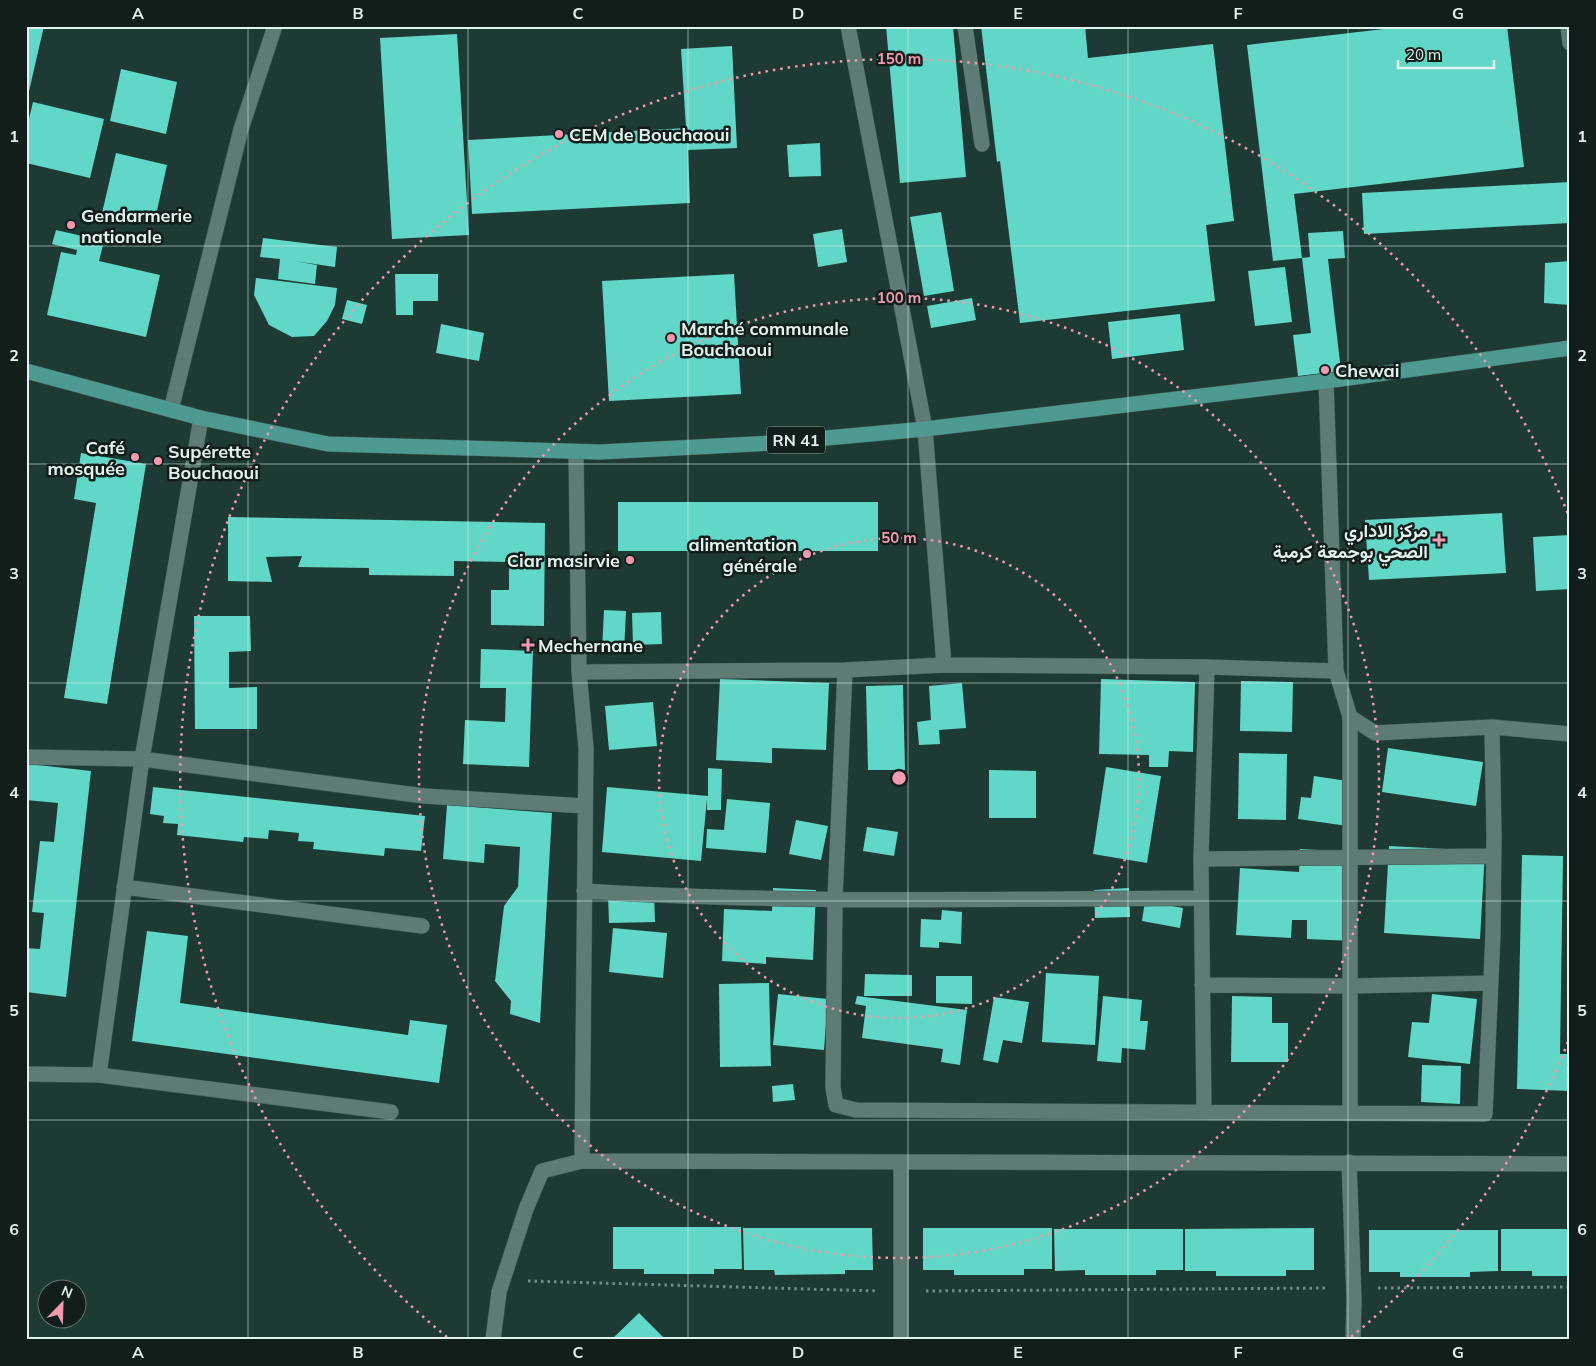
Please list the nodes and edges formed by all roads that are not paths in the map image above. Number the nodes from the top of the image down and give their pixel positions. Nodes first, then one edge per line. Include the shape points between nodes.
1 (274, 26) edge
2 (848, 26) edge
3 (966, 26) edge
4 (1568, 26) edge
5 (1570, 43) edge
6 (982, 144) dead end
7 (1570, 348) edge
8 (26, 371) edge
9 (1326, 381) junction
10 (171, 410) junction
11 (201, 418) junction
12 (925, 429) junction
13 (576, 452) junction
14 (944, 665) junction
15 (1207, 667) junction
16 (845, 670) junction
17 (1336, 671) junction
18 (579, 672) junction
19 (1350, 717) junction
20 (1492, 727) junction
21 (1570, 734) edge
22 (26, 757) edge
23 (142, 759) junction
24 (585, 806) junction
25 (1494, 856) junction
26 (1350, 858) junction
27 (1201, 859) junction
28 (124, 887) junction
29 (584, 891) junction
30 (1201, 898) junction
31 (835, 899) junction
32 (422, 926) dead end
33 (1491, 983) junction
34 (1202, 985) junction
35 (1350, 986) junction
36 (26, 1074) edge
37 (99, 1075) junction
38 (391, 1112) dead end
39 (1204, 1112) junction
40 (1350, 1113) junction
41 (582, 1161) junction
42 (900, 1162) junction
43 (1349, 1162) junction
44 (1570, 1164) edge
45 (492, 1340) edge
46 (901, 1340) edge
47 (1353, 1340) edge

1 - 10 street via 241,129
2 - 12 street
3 - 6 street
4 - 5 street
7 - 9 main road, RN 41
8 - 10 main road, RN 41
9 - 12 main road, RN 41
9 - 17 street
10 - 11 main road, RN 41
11 - 13 main road, RN 41 via 328,444
11 - 23 street
12 - 13 main road, RN 41 via 772,443
12 - 14 street
13 - 18 street
14 - 15 street
14 - 16 street
15 - 17 street
15 - 27 street
16 - 18 street
16 - 31 street
17 - 19 street
18 - 24 street via 586,748
19 - 20 street via 1375,733
19 - 26 street
20 - 21 street
20 - 25 street
22 - 23 street
23 - 24 street via 424,796
23 - 28 street
24 - 29 street
25 - 26 street
25 - 33 street
26 - 27 street
26 - 35 street
27 - 30 street
28 - 32 street
28 - 37 street
29 - 31 street via 675,897
29 - 41 street
30 - 31 street
30 - 34 street
31 - 39 street via 833,1088 836,1105 856,1110
33 - 35 street
33 - 40 street via 1485,1114
34 - 35 street
34 - 39 street
35 - 40 street
36 - 37 street
37 - 38 street
39 - 40 street
41 - 42 street
41 - 45 street via 542,1171 499,1292
42 - 43 street
42 - 46 street
43 - 44 street
43 - 47 street

